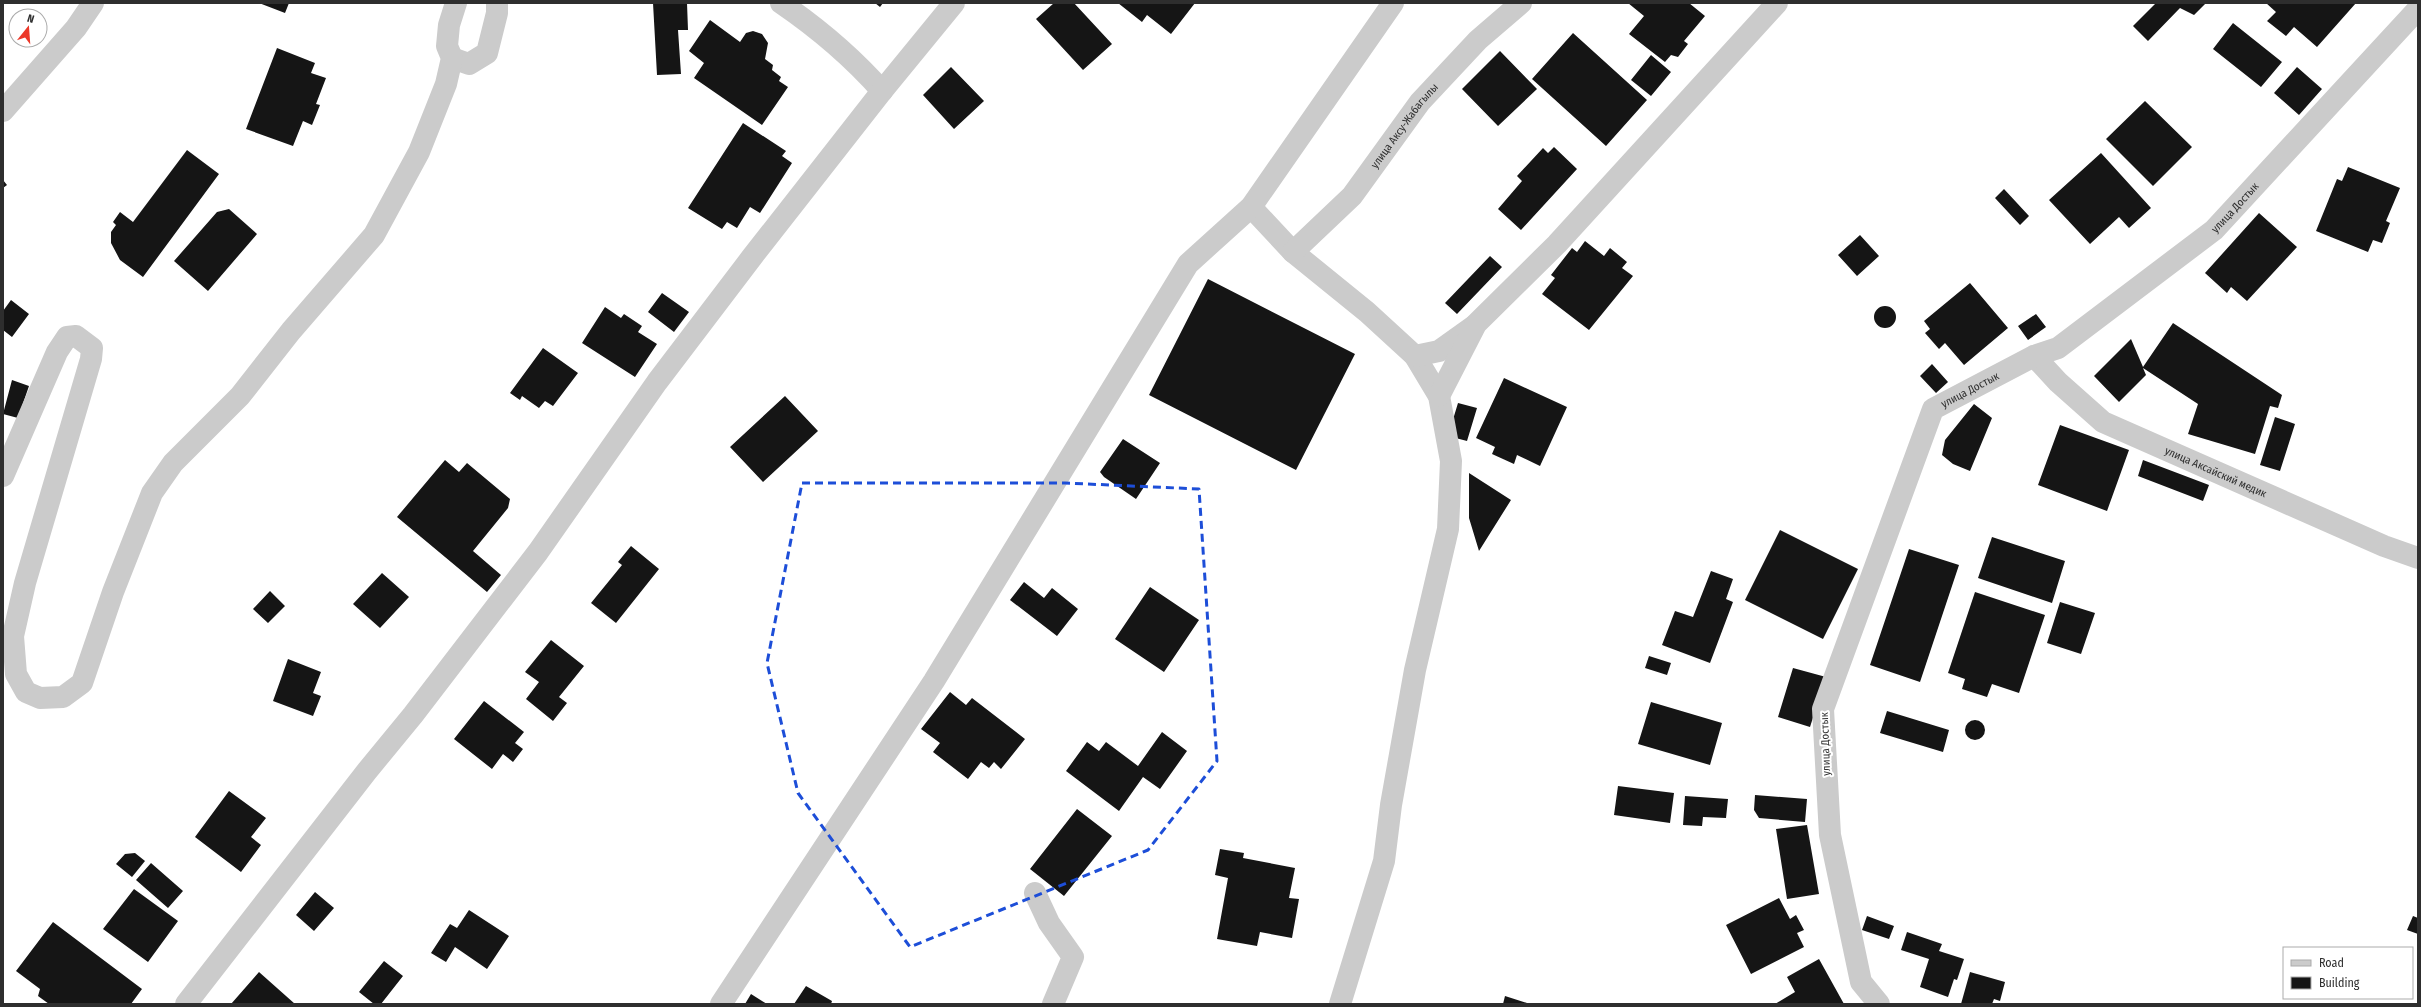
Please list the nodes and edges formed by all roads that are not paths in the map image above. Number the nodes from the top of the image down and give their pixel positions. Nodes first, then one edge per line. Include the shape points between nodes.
1 (93, 3) edge
2 (456, 3) edge
3 (497, 3) edge
4 (781, 3) edge
5 (954, 3) edge
6 (1393, 3) edge
7 (1521, 3) edge
8 (1776, 3) edge
9 (2418, 9) edge
10 (452, 58) junction
11 (882, 91) junction
12 (3, 111) edge
13 (1251, 207) junction
14 (1293, 252) junction
15 (1476, 324) junction
16 (1415, 356) junction
17 (2034, 356) junction
18 (1439, 396) junction
19 (3, 476) edge
20 (2418, 558) edge
21 (1035, 893) dead end
22 (186, 1004) edge
23 (721, 1004) edge
24 (1053, 1004) edge
25 (1340, 1004) edge
26 (1879, 1004) edge

1 - 12 street via 76,28
2 - 10 street via 446,46
3 - 10 street via 497,14 487,53 470,64
4 - 11 street via 818,29 858,64
5 - 11 street
6 - 13 street
7 - 14 street, улица Аксу-Жабагылы via 1478,40 1420,102 1352,196
8 - 15 street via 1557,244
9 - 17 street, улица Достык via 2214,230 2058,348
10 - 19 street via 446,84 419,152 374,235 291,331 240,396 174,463 152,493 113,592 82,683 63,697 40,698 26,692 16,674 14,636 25,583 91,359 92,348 76,336 67,337 58,352
11 - 22 street via 657,382 538,552
13 - 14 street
13 - 23 street via 1188,264 934,681
14 - 16 street via 1367,312
15 - 16 street via 1439,351
15 - 18 street
16 - 18 street
17 - 20 street, улица Аксайский медик via 2058,382 2103,422 2384,546
17 - 26 street, улица Достык via 1934,409 1904,484 1823,709 1830,835 1860,982
18 - 25 street via 1451,461 1448,529 1415,670 1391,805 1384,861
21 - 24 street via 1049,923 1073,957

